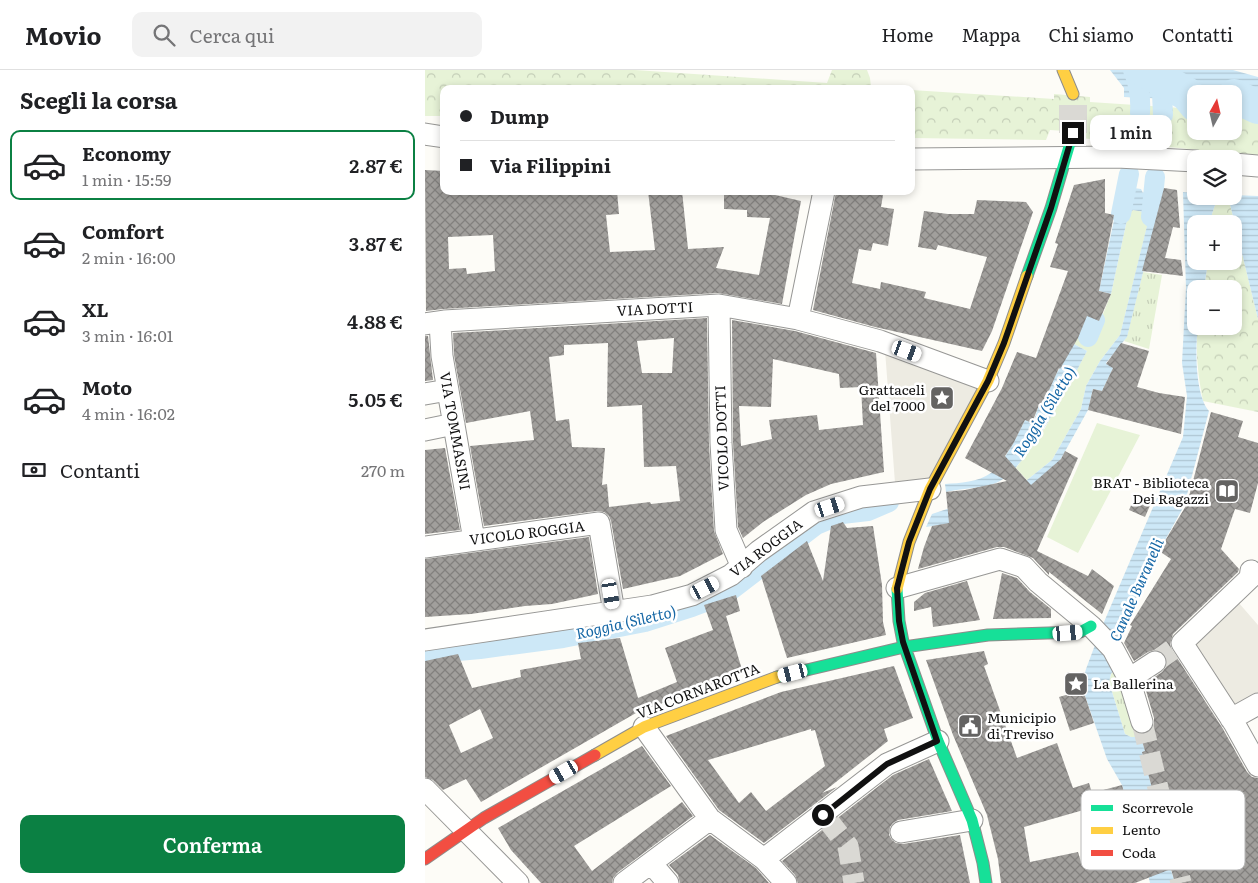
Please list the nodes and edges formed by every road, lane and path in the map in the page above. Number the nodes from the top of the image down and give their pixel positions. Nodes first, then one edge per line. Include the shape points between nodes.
1 (1063, 70) edge
2 (1073, 94) tunnel mouth
3 (1073, 133) tunnel mouth
4 (425, 134) edge
5 (440, 136) edge
6 (425, 141) edge
7 (440, 141) edge
8 (1117, 157) junction
9 (1065, 158) junction
10 (915, 159) edge
11 (1186, 161) edge
12 (1242, 165) edge
13 (1258, 166) edge
14 (823, 195) edge
15 (1051, 208) junction
16 (719, 305) junction
17 (798, 319) junction
18 (432, 323) edge
19 (988, 381) junction
20 (448, 390) junction
21 (425, 394) edge
22 (454, 424) junction
23 (425, 430) edge
24 (930, 489) junction
25 (903, 497) junction
26 (474, 540) junction
27 (909, 542) junction
28 (425, 547) edge
29 (743, 567) junction
30 (1251, 571) dead end
31 (897, 588) junction
32 (614, 612) junction
33 (1091, 626) junction
34 (425, 640) edge
35 (904, 646) junction
36 (1155, 662) tunnel mouth
37 (1127, 673) junction
38 (1258, 704) edge
39 (1232, 721) junction
40 (1142, 722) tunnel mouth
41 (644, 727) junction
42 (937, 741) junction
43 (1258, 766) edge
44 (425, 789) edge
45 (710, 819) junction
46 (972, 820) junction
47 (466, 831) junction
48 (901, 832) dead end
49 (425, 859) edge
50 (764, 859) junction
51 (651, 863) junction
52 (518, 883) edge
53 (624, 883) edge
54 (668, 883) edge
55 (786, 883) edge
56 (987, 883) edge

1 - 2 street
3 - 9 street
4 - 5 street
6 - 7 street
8 - 9 street
8 - 11 street
8 - 15 street via 1073,176
9 - 10 street
9 - 15 street
12 - 13 street
14 - 17 street
15 - 19 street
16 - 17 street, VIA DOTTI
16 - 18 street, VIA DOTTI
16 - 29 street, VICOLO DOTTI via 725,530
17 - 19 street, VIA DOTTI via 881,341
18 - 20 street, VIA TOMMASINI
19 - 24 street
20 - 21 street
20 - 22 street, VIA TOMMASINI
22 - 23 street
22 - 26 street, VIA TOMMASINI
24 - 25 street, VIA ROGGIA
24 - 27 street
25 - 27 street via 910,512
25 - 29 street, VIA ROGGIA via 861,497 814,512 759,551
26 - 28 street, VICOLO ROGGIA
26 - 32 street, VICOLO ROGGIA via 599,524
27 - 31 street
29 - 32 street, VIA ROGGIA via 691,595
30 - 39 street via 1250,578 1182,643
31 - 33 street via 1000,560 1023,567
31 - 35 street
32 - 34 street, VIA ROGGIA
33 - 35 street, VIA CORNAROTTA via 1080,632 989,635
33 - 37 street via 1113,649
35 - 41 street, VIA CORNAROTTA via 776,678
35 - 42 street
36 - 37 street
37 - 40 street
38 - 39 street
39 - 43 street
41 - 45 street
41 - 47 street, VIA CORNAROTTA
42 - 46 street
42 - 50 street via 887,764 824,816
44 - 47 street
45 - 50 street
45 - 51 street
46 - 48 street
46 - 56 street
47 - 49 street, VIA CORNAROTTA
47 - 52 street
50 - 55 street
51 - 53 street
51 - 54 street

